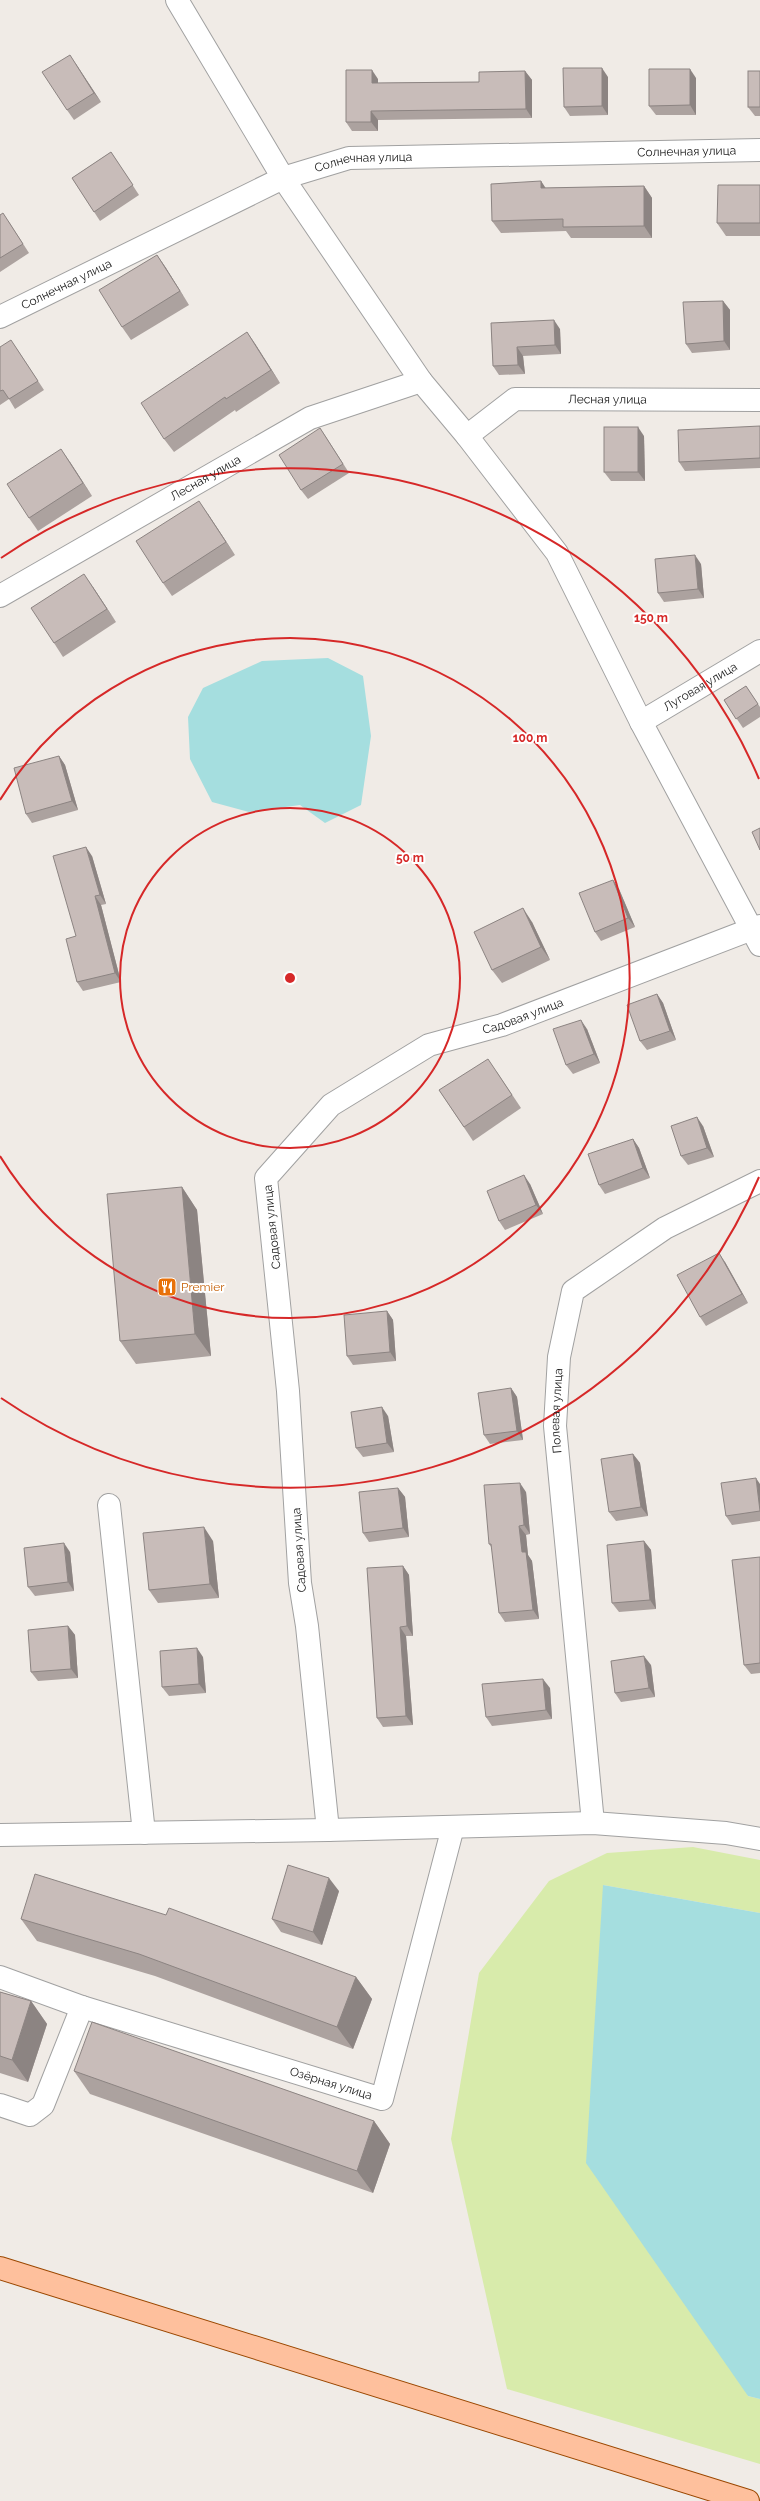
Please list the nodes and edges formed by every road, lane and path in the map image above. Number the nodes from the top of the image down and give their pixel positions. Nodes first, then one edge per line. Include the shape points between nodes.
1 (177, 0) edge
2 (760, 150) edge
3 (283, 178) junction
4 (0, 318) edge
5 (421, 381) junction
6 (760, 400) edge
7 (467, 436) junction
8 (0, 596) edge
9 (760, 651) edge
10 (641, 722) junction
11 (757, 933) edge
12 (760, 1181) edge
13 (109, 1505) dead end
14 (593, 1823) junction
15 (453, 1827) junction
16 (328, 1830) junction
17 (144, 1833) junction
18 (0, 1835) edge
19 (760, 1839) edge
20 (0, 1977) edge
21 (82, 2007) junction
22 (0, 2106) edge
23 (0, 2268) edge
24 (748, 2501) edge

1 - 3 street
2 - 3 street, Солнечная улица via 349,158
3 - 4 street, Солнечная улица
3 - 5 street
5 - 7 street
5 - 8 street, Лесная улица via 310,418
6 - 7 street, Лесная улица via 515,399
7 - 10 street via 557,553
9 - 10 street, Луговая улица
10 - 11 street
11 - 16 street, Садовая улица via 502,1025 429,1045 331,1105 266,1178 288,1391 300,1582 307,1626
12 - 14 street, Полевая улица via 665,1228 573,1291 559,1357 555,1426
13 - 17 street
14 - 15 street
14 - 19 street via 726,1833
15 - 16 street
15 - 21 street, Озёрная улица via 382,2099
16 - 17 street
17 - 18 street
20 - 21 street, Озёрная улица
21 - 22 street via 43,2105 30,2115
23 - 24 main road

